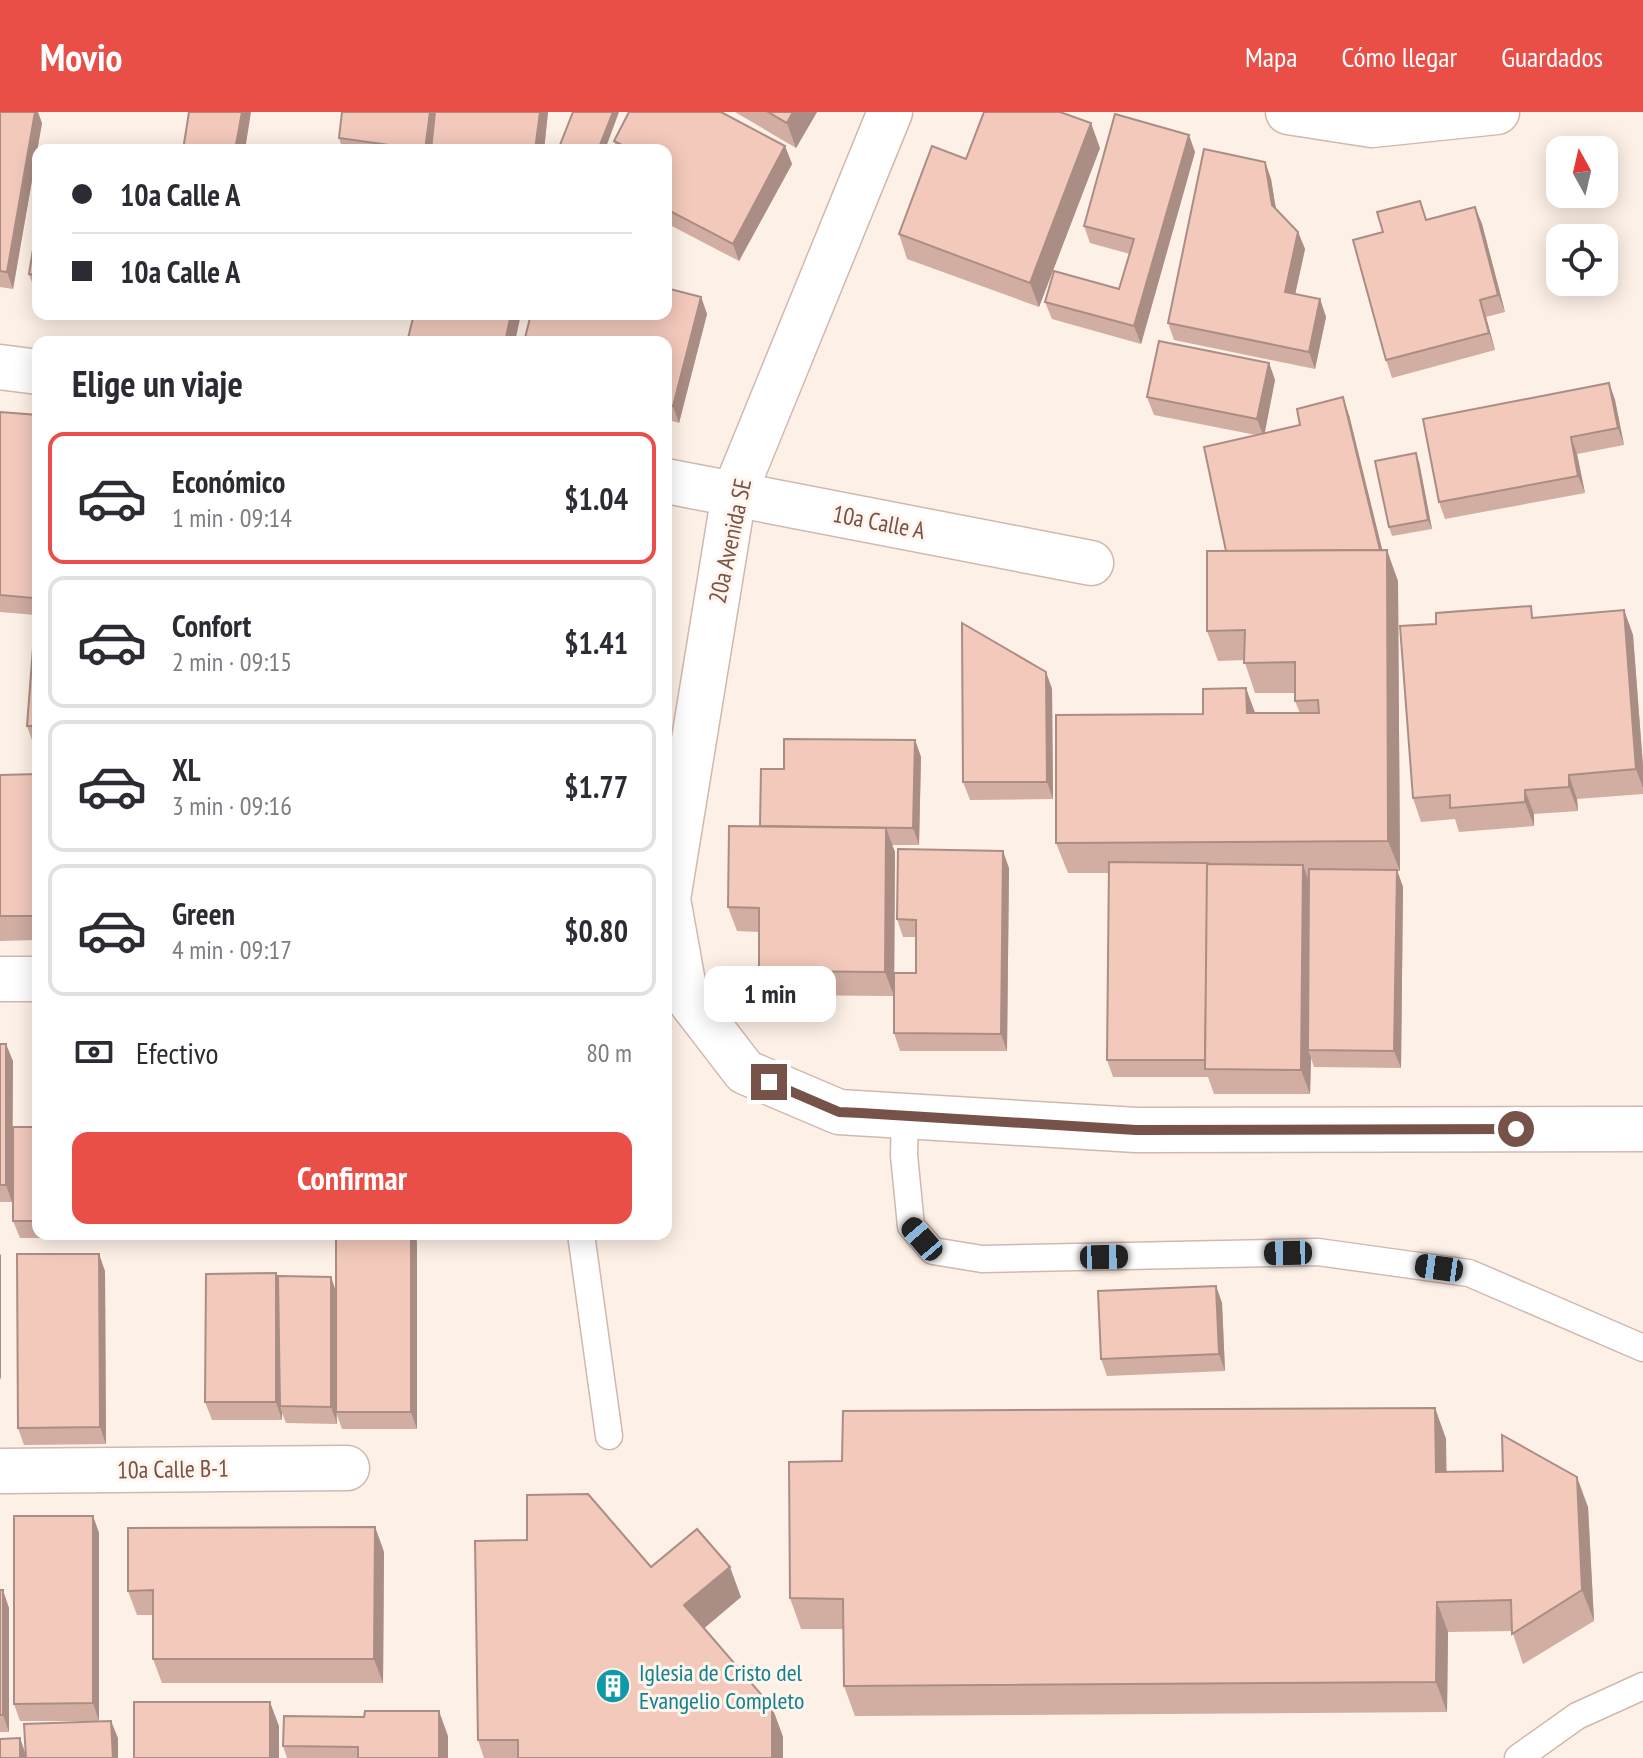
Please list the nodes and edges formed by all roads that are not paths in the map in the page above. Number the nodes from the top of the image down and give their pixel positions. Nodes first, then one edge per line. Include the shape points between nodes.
1 (890, 112) edge
2 (1288, 112) edge
3 (1497, 112) edge
4 (0, 367) edge
5 (32, 371) edge
6 (672, 482) edge
7 (734, 494) junction
8 (1091, 563) dead end
9 (672, 874) edge
10 (672, 949) edge
11 (0, 979) edge
12 (32, 979) edge
13 (676, 999) edge
14 (905, 1116) junction
15 (1643, 1129) edge
16 (582, 1240) edge
17 (1643, 1348) edge
18 (609, 1436) dead end
19 (347, 1468) dead end
20 (0, 1471) edge
21 (1643, 1686) edge
22 (1518, 1758) edge

1 - 7 street, 20a Avenida SE
2 - 3 street via 1372,125
4 - 5 street
6 - 7 street, 10a Calle A
7 - 8 street, 10a Calle A
7 - 9 street, 20a Avenida SE
10 - 13 street, 20a Avenida SE
11 - 12 street
13 - 14 street via 745,1072 839,1112
14 - 15 street via 1136,1130
14 - 17 lane via 911,1226 933,1251 982,1259 1318,1252 1469,1273
16 - 18 lane
19 - 20 street, 10a Calle B-1
21 - 22 lane via 1577,1716

